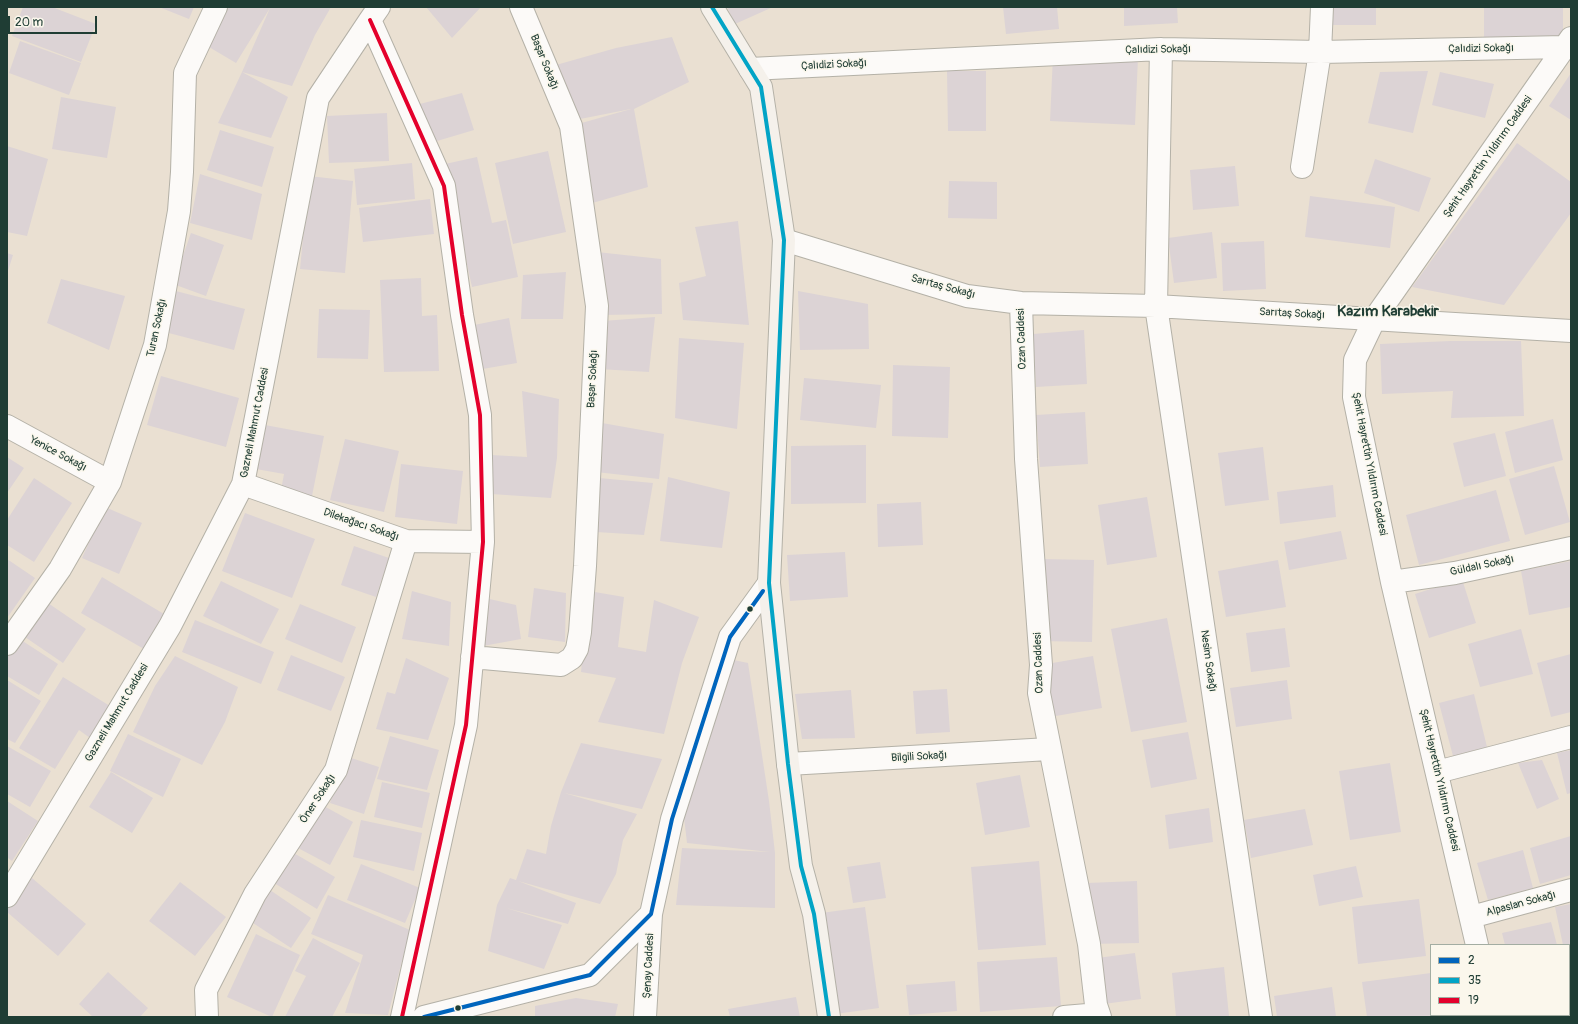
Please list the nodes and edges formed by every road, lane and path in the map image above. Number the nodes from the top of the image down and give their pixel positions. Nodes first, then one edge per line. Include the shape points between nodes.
1 (216, 7) edge
2 (521, 7) edge
3 (712, 7) edge
4 (1322, 7) edge
5 (374, 13) edge
6 (1568, 43) edge
7 (1161, 49) junction
8 (1320, 52) junction
9 (750, 69) junction
10 (1302, 167) dead end
11 (784, 240) junction
12 (1021, 303) junction
13 (1156, 306) junction
14 (1375, 318) junction
15 (1571, 331) edge
16 (7, 426) edge
17 (110, 482) junction
18 (243, 484) junction
19 (406, 541) junction
20 (483, 542) junction
21 (1571, 548) edge
22 (769, 582) junction
23 (1392, 582) junction
24 (8, 638) edge
25 (472, 657) junction
26 (1571, 736) edge
27 (1049, 749) junction
28 (788, 764) junction
29 (1437, 772) junction
30 (1571, 890) edge
31 (7, 896) edge
32 (651, 914) junction
33 (1471, 917) junction
34 (1477, 944) edge
35 (474, 1011) edge
36 (1099, 1015) edge
37 (207, 1017) edge
38 (402, 1017) edge
39 (424, 1017) edge
40 (645, 1017) edge
41 (829, 1017) edge
42 (1064, 1017) edge
43 (1261, 1017) edge

1 - 17 street, Turan Sokağı via 185,73 179,211 156,345
2 - 25 street, Başar Sokağı via 571,126 597,306 580,632 575,654 561,665
3 - 9 street
4 - 8 street
5 - 18 street, Gazneli Mahmut Caddesi via 318,98
5 - 20 street via 444,186 462,315 480,415
6 - 8 street, Çalıdizi Sokağı
6 - 14 street, Şehit Hayrettin Yıldırım Caddesi
7 - 8 street, Çalıdizi Sokağı
7 - 9 street, Çalıdizi Sokağı
7 - 13 street
8 - 10 street
9 - 11 street via 761,87
11 - 12 street, Sarıtaş Sokağı via 967,296
11 - 22 street
12 - 13 street, Sarıtaş Sokağı
12 - 27 street, Ozan Caddesi via 1026,459 1041,665 1039,694
13 - 14 street, Sarıtaş Sokağı
13 - 43 street, Nesim Sokağı
14 - 15 street, Sarıtaş Sokağı
14 - 23 street, Şehit Hayrettin Yıldırım Caddesi via 1355,360 1354,397
16 - 17 street, Yenice Sokağı
17 - 24 street, Turan Sokağı via 60,569
18 - 19 street, Dilekağacı Sokağı
18 - 31 street, Gazneli Mahmut Caddesi via 170,626
19 - 20 street, Dilekağacı Sokağı
19 - 37 street, Öner Sokağı via 336,770 255,894 206,990
20 - 25 street
21 - 23 street, Güldalı Sokağı
22 - 28 street
22 - 32 street, Şenay Caddesi via 730,637 672,820
23 - 29 street, Şehit Hayrettin Yıldırım Caddesi
25 - 38 street via 466,725
26 - 29 street
27 - 28 street, Bilgili Sokağı
27 - 36 street, Ozan Caddesi via 1089,944
28 - 41 street via 801,866 814,914
29 - 33 street, Şehit Hayrettin Yıldırım Caddesi
30 - 33 street, Alpaslan Sokağı
32 - 35 street via 590,975
32 - 40 street, Şenay Caddesi
33 - 34 street, Şehit Hayrettin Yıldırım Caddesi
35 - 39 street
36 - 42 street

